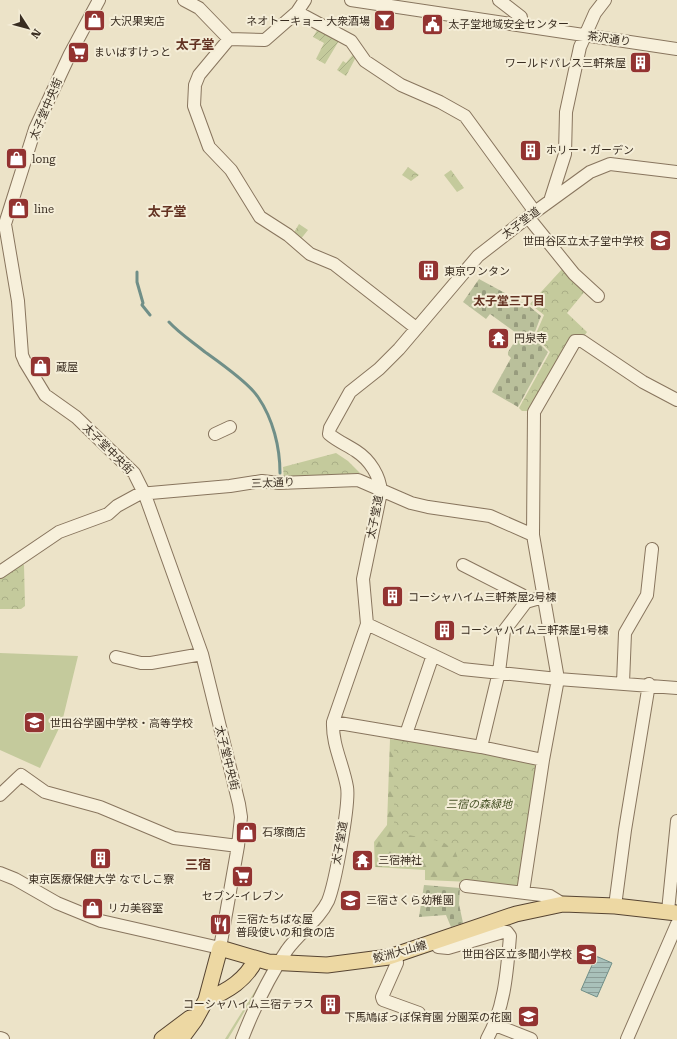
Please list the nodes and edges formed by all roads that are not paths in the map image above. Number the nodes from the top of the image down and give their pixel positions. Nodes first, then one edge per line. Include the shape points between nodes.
1 (99, 0) edge
2 (184, 0) edge
3 (305, 0) edge
4 (351, 0) edge
5 (499, 0) edge
6 (605, 0) edge
7 (297, 12) junction
8 (521, 25) junction
9 (585, 35) junction
10 (229, 39) junction
11 (672, 50) edge
12 (677, 172) edge
13 (550, 202) junction
14 (532, 214) junction
15 (598, 296) dead end
16 (416, 328) junction
17 (677, 400) edge
18 (230, 427) dead end
19 (215, 434) dead end
20 (380, 489) junction
21 (145, 495) junction
22 (533, 536) junction
23 (652, 549) dead end
24 (463, 565) dead end
25 (0, 572) edge
26 (543, 597) junction
27 (526, 602) junction
28 (367, 624) junction
29 (202, 654) junction
30 (433, 655) junction
31 (116, 657) dead end
32 (499, 672) junction
33 (558, 679) junction
34 (623, 683) junction
35 (649, 684) junction
36 (677, 688) edge
37 (333, 722) junction
38 (406, 734) junction
39 (481, 747) junction
40 (543, 760) junction
41 (0, 795) edge
42 (677, 821) edge
43 (238, 846) junction
44 (0, 873) edge
45 (466, 886) dead end
46 (523, 892) junction
47 (563, 904) junction
48 (615, 906) junction
49 (673, 912) edge
50 (677, 924) edge
51 (435, 942) junction
52 (220, 948) junction
53 (396, 954) junction
54 (256, 959) junction
55 (279, 963) junction
56 (206, 1000) junction
57 (199, 1013) junction
58 (419, 1013) dead end
59 (495, 1025) junction
60 (0, 1038) edge
61 (3, 1039) edge
62 (162, 1039) edge
63 (181, 1039) edge
64 (242, 1039) edge
65 (487, 1039) edge
66 (531, 1039) edge
67 (627, 1039) edge

1 - 21 street, 太子堂中央街 via 35,129 5,224 25,362 45,394 76,417 134,472
2 - 10 street via 199,8
3 - 7 street
4 - 8 street, 茶沢通り
5 - 8 street via 521,17
6 - 9 street via 595,13
7 - 10 street via 264,40
7 - 14 street via 351,40 365,61 401,84 465,116
8 - 9 street, 茶沢通り
9 - 11 street, 茶沢通り
9 - 13 street via 566,112 565,154
10 - 16 street via 199,74 195,85 193,98 197,118 209,147 232,170 260,217 288,235 307,252 334,264
12 - 13 street, 太子堂道 via 610,164 590,172
13 - 14 street, 太子堂道
14 - 15 street via 574,274
14 - 16 street, 太子堂道 via 478,256
16 - 20 street, 太子堂道 via 400,349 350,392 330,428 329,434 333,438 356,450 368,461 379,480
17 - 22 street via 643,382 582,341 575,341 534,412
18 - 19 street
20 - 21 street, 三太通り via 355,480 279,483 262,481
20 - 22 street, 三太通り via 411,503 490,516
20 - 28 street, 太子堂道 via 363,579
21 - 25 street, 三太通り via 139,494 108,514 59,532
21 - 29 street, 太子堂中央街
22 - 26 street
23 - 34 street via 647,595 625,633
24 - 27 street via 522,595
26 - 27 street
26 - 33 street
27 - 32 street via 504,631
28 - 30 street
28 - 37 street, 太子堂道
29 - 31 street via 151,663
29 - 43 street, 太子堂中央街 via 239,804 241,817
30 - 32 street via 462,669
30 - 38 street
32 - 33 street
32 - 39 street
33 - 34 street
33 - 40 street
34 - 35 street
35 - 36 street
35 - 48 street
37 - 38 street
37 - 55 street, 太子堂道 via 336,748 347,790 334,876 328,900 321,912 298,936
38 - 39 street
39 - 40 street
40 - 46 street
41 - 43 street via 21,775 45,792 100,807 174,838
42 - 49 street
43 - 52 street, 太子堂中央街
44 - 52 street via 82,914 121,926
45 - 46 street
46 - 47 street via 550,896
47 - 48 main road, 鮫洲大山線
47 - 51 main road, 鮫洲大山線 via 516,914
48 - 49 main road, 鮫洲大山線
50 - 67 street
51 - 53 main road, 鮫洲大山線
51 - 59 street via 438,948 448,948 503,932 510,936 506,983
52 - 54 main road, 鮫洲大山線
52 - 56 main road
53 - 55 main road, 鮫洲大山線 via 353,963 327,965
53 - 58 street via 397,963 383,1000
54 - 55 main road, 鮫洲大山線
54 - 56 main road via 248,974 241,980
55 - 64 street, 太子堂道 via 265,987
56 - 57 main road
57 - 62 main road
57 - 63 main road
59 - 65 street
59 - 66 street
60 - 61 street

